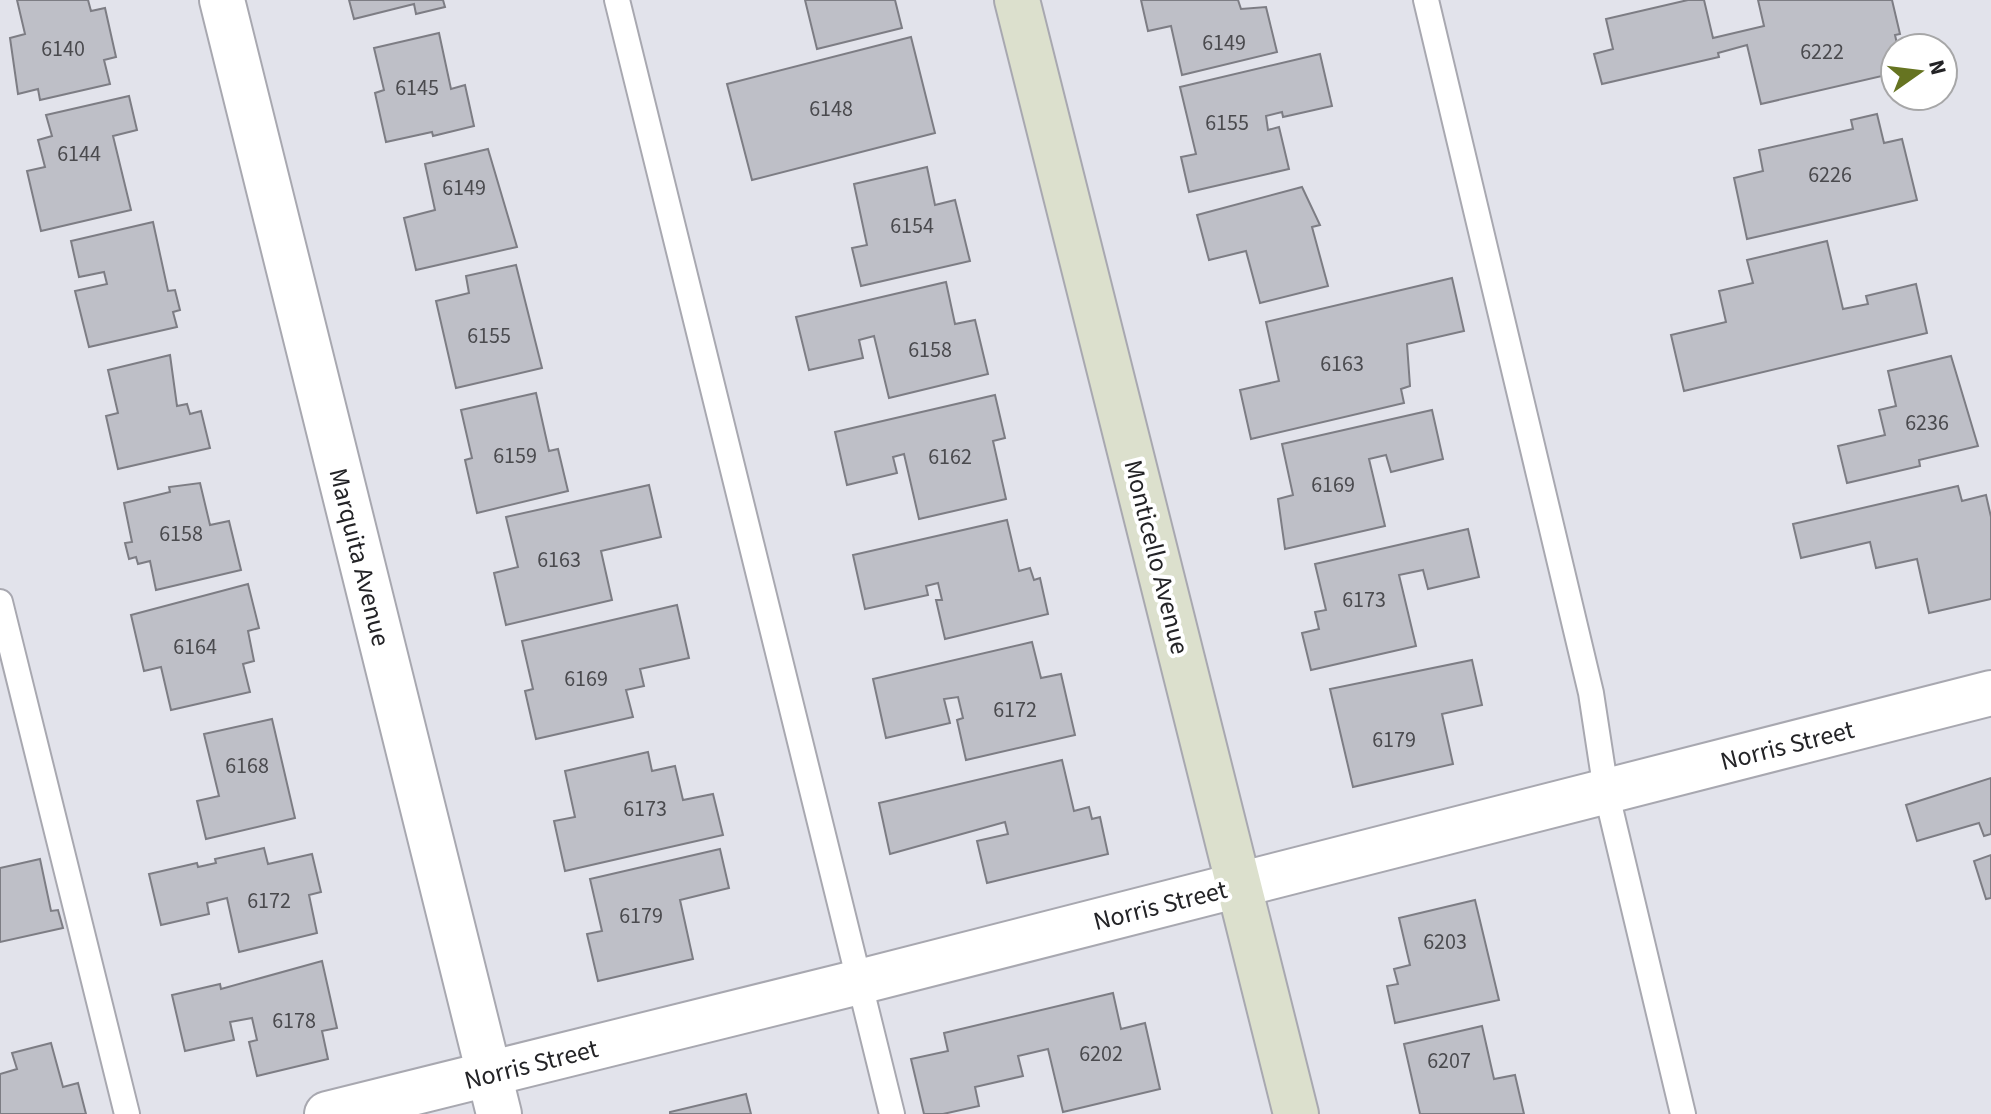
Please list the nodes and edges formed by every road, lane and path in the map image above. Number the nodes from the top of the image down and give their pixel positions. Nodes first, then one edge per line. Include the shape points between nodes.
1 (222, 0) edge
2 (617, 0) edge
3 (1017, 0) edge
4 (1426, 0) edge
5 (0, 602) edge
6 (1991, 693) edge
7 (1606, 791) junction
8 (1239, 885) junction
9 (859, 982) junction
10 (494, 1094) edge
11 (127, 1114) edge
12 (327, 1114) edge
13 (892, 1114) edge
14 (1296, 1114) edge
15 (1683, 1114) edge

1 - 10 street, Marquita Avenue
2 - 9 lane
3 - 8 street, Monticello Avenue
4 - 7 lane via 1591,693
5 - 11 lane
6 - 7 street, Norris Street
7 - 8 street, Norris Street
7 - 15 lane
8 - 9 street, Norris Street
8 - 14 street, Monticello Avenue
9 - 10 street, Norris Street
9 - 13 lane
10 - 12 street, Norris Street

